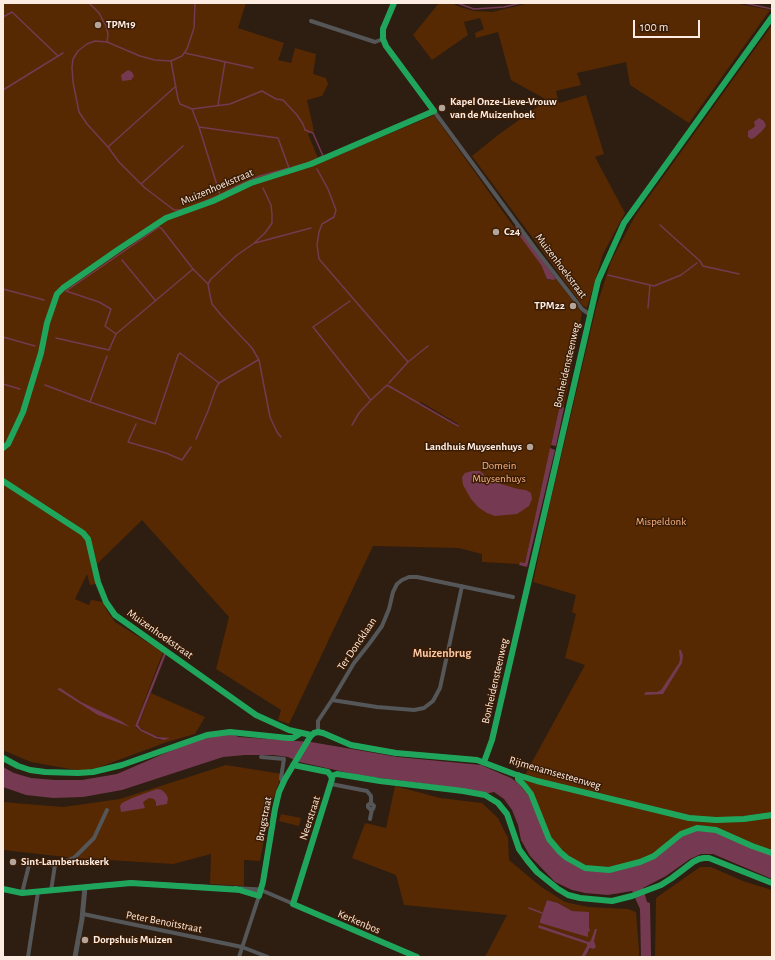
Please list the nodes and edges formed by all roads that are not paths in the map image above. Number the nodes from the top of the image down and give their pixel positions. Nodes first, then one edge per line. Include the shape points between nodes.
1 (394, 3) edge
2 (772, 17) edge
3 (311, 21) dead end
4 (383, 39) junction
5 (434, 111) junction
6 (589, 314) junction
7 (3, 448) edge
8 (3, 480) edge
9 (462, 586) junction
10 (513, 598) dead end
11 (332, 700) junction
12 (318, 732) junction
13 (310, 737) junction
14 (261, 757) dead end
15 (484, 762) junction
16 (294, 764) junction
17 (283, 784) junction
18 (331, 784) junction
19 (107, 810) dead end
20 (772, 814) edge
21 (370, 819) dead end
22 (55, 865) junction
23 (85, 886) junction
24 (3, 889) edge
25 (51, 891) junction
26 (38, 892) junction
27 (22, 893) junction
28 (260, 893) junction
29 (293, 904) junction
30 (83, 914) junction
31 (242, 947) junction
32 (28, 957) edge
33 (74, 957) edge
34 (239, 957) edge
35 (268, 957) edge
36 (417, 957) edge

1 - 4 street via 383,28
2 - 6 street, Bonheidensteenweg via 624,223 598,281
3 - 4 street via 375,42
4 - 5 street, Muizenhoekstraat
5 - 6 street, Muizenhoekstraat via 537,251 582,309
5 - 7 street, Muizenhoekstraat via 311,164 251,183 213,201 166,218 62,288 57,294 47,323 41,353 23,412 8,444
6 - 15 street, Bonheidensteenweg via 492,740
8 - 13 street, Muizenhoekstraat via 83,533 88,539 98,582 106,602 116,615 256,715
9 - 10 street, Ter Doncklaan
9 - 11 street, Ter Doncklaan via 417,577 409,577 397,584 382,626 354,662
9 - 11 street via 440,688 433,700 424,708 414,710 377,707
11 - 12 street, Ter Doncklaan via 318,721
12 - 13 street
12 - 15 street, Rijmenamsesteenweg via 351,745 396,753
13 - 16 street, Brugstraat
14 - 17 street, Brugstraat via 284,759 281,778
15 - 20 street, Rijmenamsesteenweg via 536,781 689,818 744,819
16 - 17 street, Brugstraat
16 - 18 street, Neerstraat via 328,772
17 - 28 street, Brugstraat via 276,805
18 - 21 street, Neerstraat via 367,791 371,803 368,807 372,809
18 - 29 street, Neerstraat
19 - 22 street via 94,838 74,858
22 - 25 street
22 - 27 street via 30,861
23 - 25 street
23 - 28 street via 131,883 236,889
23 - 30 street
24 - 27 street
25 - 26 street
26 - 27 street
26 - 32 street
28 - 29 street, Kerkenbos
28 - 31 street
29 - 36 street, Kerkenbos
30 - 31 street, Peter Benoitstraat
30 - 33 street
31 - 34 street
31 - 35 street, Peter Benoitstraat

